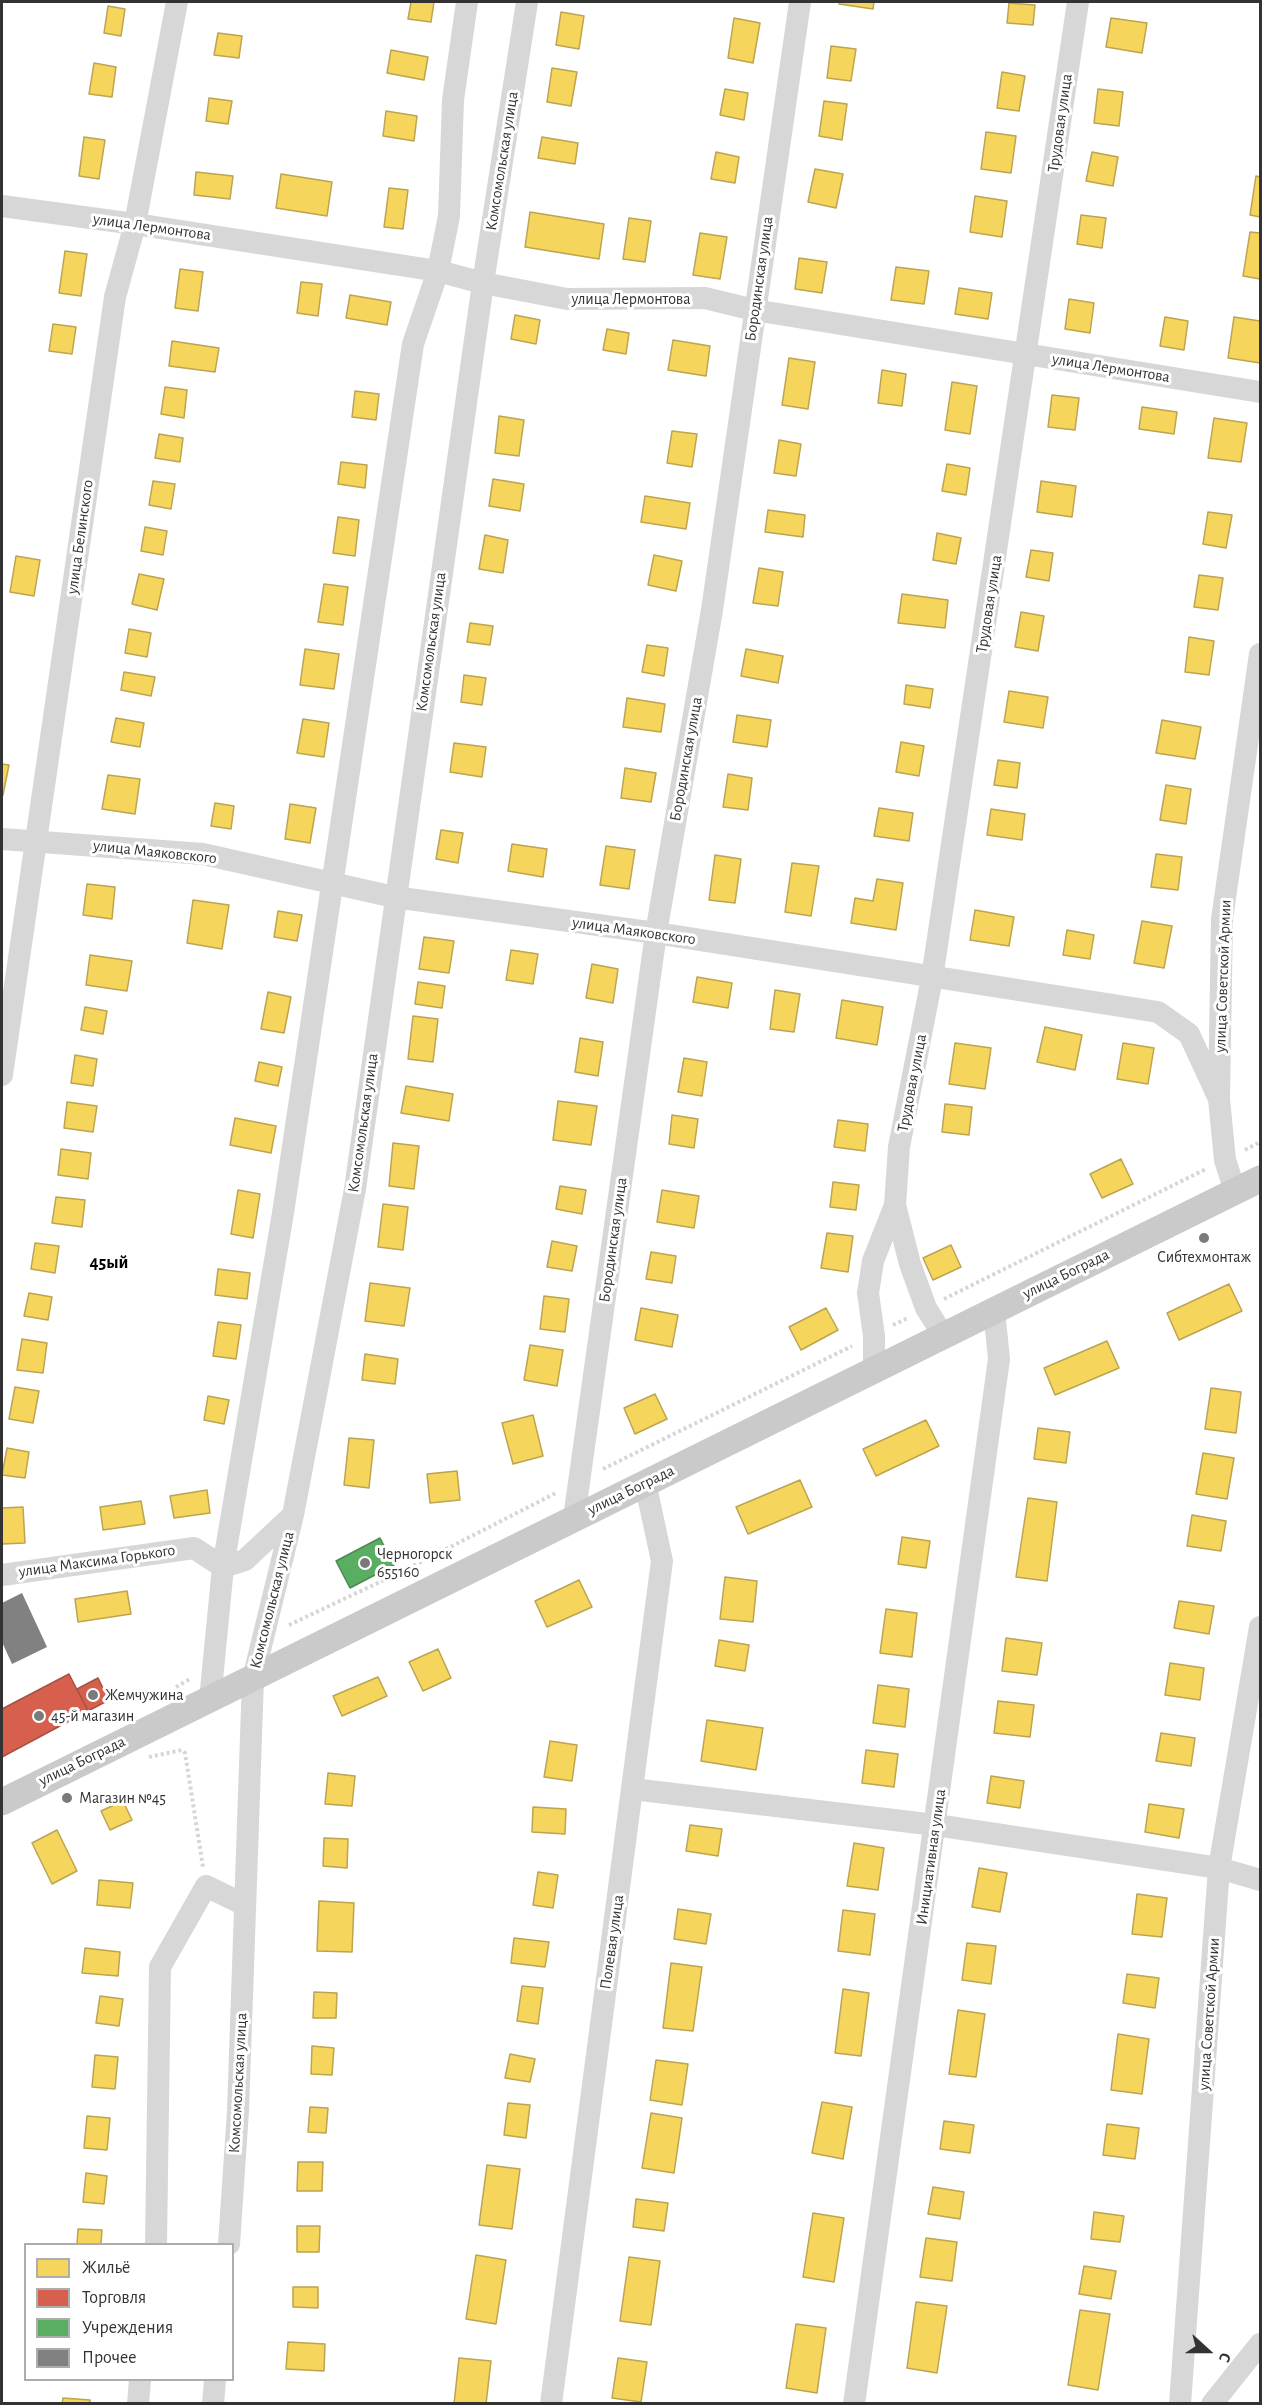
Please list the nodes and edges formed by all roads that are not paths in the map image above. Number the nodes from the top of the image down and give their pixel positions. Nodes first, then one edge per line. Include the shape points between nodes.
1 (177, 2) edge
2 (467, 2) edge
3 (527, 2) edge
4 (800, 2) edge
5 (1078, 2) edge
6 (2, 206) edge
7 (135, 224) junction
8 (438, 271) junction
9 (483, 283) junction
10 (754, 310) junction
11 (1026, 354) junction
12 (1260, 392) edge
13 (1260, 654) edge
14 (2, 839) edge
15 (35, 842) junction
16 (331, 884) junction
17 (394, 897) junction
18 (656, 933) junction
19 (932, 978) junction
20 (2, 1075) edge
21 (1219, 1099) junction
22 (1260, 1179) edge
23 (1235, 1191) junction
24 (895, 1205) junction
25 (994, 1310) junction
26 (943, 1335) junction
27 (874, 1370) junction
28 (645, 1482) junction
29 (293, 1515) junction
30 (574, 1518) junction
31 (223, 1567) junction
32 (2, 1575) edge
33 (1260, 1627) edge
34 (253, 1678) junction
35 (210, 1700) junction
36 (1254, 1705) edge
37 (632, 1789) junction
38 (2, 1802) edge
39 (936, 1825) junction
40 (1219, 1868) junction
41 (1260, 1880) edge
42 (245, 1905) junction
43 (158, 2243) edge
44 (229, 2243) edge
45 (1260, 2344) edge
46 (140, 2381) edge
47 (215, 2381) edge
48 (138, 2403) edge
49 (213, 2403) edge
50 (551, 2403) edge
51 (854, 2403) edge
52 (1180, 2403) edge
53 (1212, 2403) edge

1 - 7 street, улица Белинского
2 - 8 street via 453,100 448,216
3 - 9 street, Комсомольская улица
4 - 10 street, Бородинская улица
5 - 11 street, Трудовая улица
6 - 7 street, улица Лермонтова
7 - 8 street, улица Лермонтова
7 - 15 street, улица Белинского via 115,297
8 - 9 street, улица Лермонтова
8 - 16 street via 413,344
9 - 10 street, улица Лермонтова via 567,299 705,298
9 - 17 street, Комсомольская улица
10 - 11 street, улица Лермонтова
10 - 18 street, Бородинская улица via 712,609
11 - 12 street, улица Лермонтова
11 - 19 street, Трудовая улица
13 - 21 street, улица Советской Армии via 1222,919
14 - 15 street, улица Маяковского
15 - 16 street, улица Маяковского via 203,854
15 - 20 street, улица Белинского
16 - 17 street, улица Маяковского
16 - 31 street via 283,1213
17 - 18 street, улица Маяковского
17 - 29 street, Комсомольская улица via 355,1189
18 - 19 street, улица Маяковского
18 - 30 street, Бородинская улица
19 - 21 street, улица Маяковского via 1158,1012 1189,1034
19 - 24 street, Трудовая улица via 899,1147
21 - 23 street, улица Советской Армии via 1225,1160
22 - 23 main road, улица Бограда
23 - 25 main road, улица Бограда
24 - 26 street, Трудовая улица via 926,1308
24 - 27 street, Трудовая улица via 873,1261 868,1293
25 - 26 main road, улица Бограда
25 - 39 street, Инициативная улица via 999,1359
26 - 27 main road, улица Бограда
27 - 28 main road, улица Бограда
28 - 30 main road, улица Бограда
28 - 37 street, Полевая улица via 662,1560
29 - 31 street via 245,1560
29 - 34 street, Комсомольская улица
30 - 34 main road, улица Бограда
31 - 32 street, улица Максима Горького via 194,1548
31 - 35 street
33 - 36 street, улица Советской Армии
34 - 35 main road, улица Бограда
34 - 42 street, Комсомольская улица
35 - 38 main road, улица Бограда
36 - 40 street, улица Советской Армии
37 - 39 street
37 - 50 street, Полевая улица
39 - 40 street
39 - 51 street, Инициативная улица
40 - 41 street
40 - 52 street, улица Советской Армии
42 - 43 street via 206,1886 160,1967
42 - 44 street, Комсомольская улица
45 - 53 street
46 - 48 street
47 - 49 street

